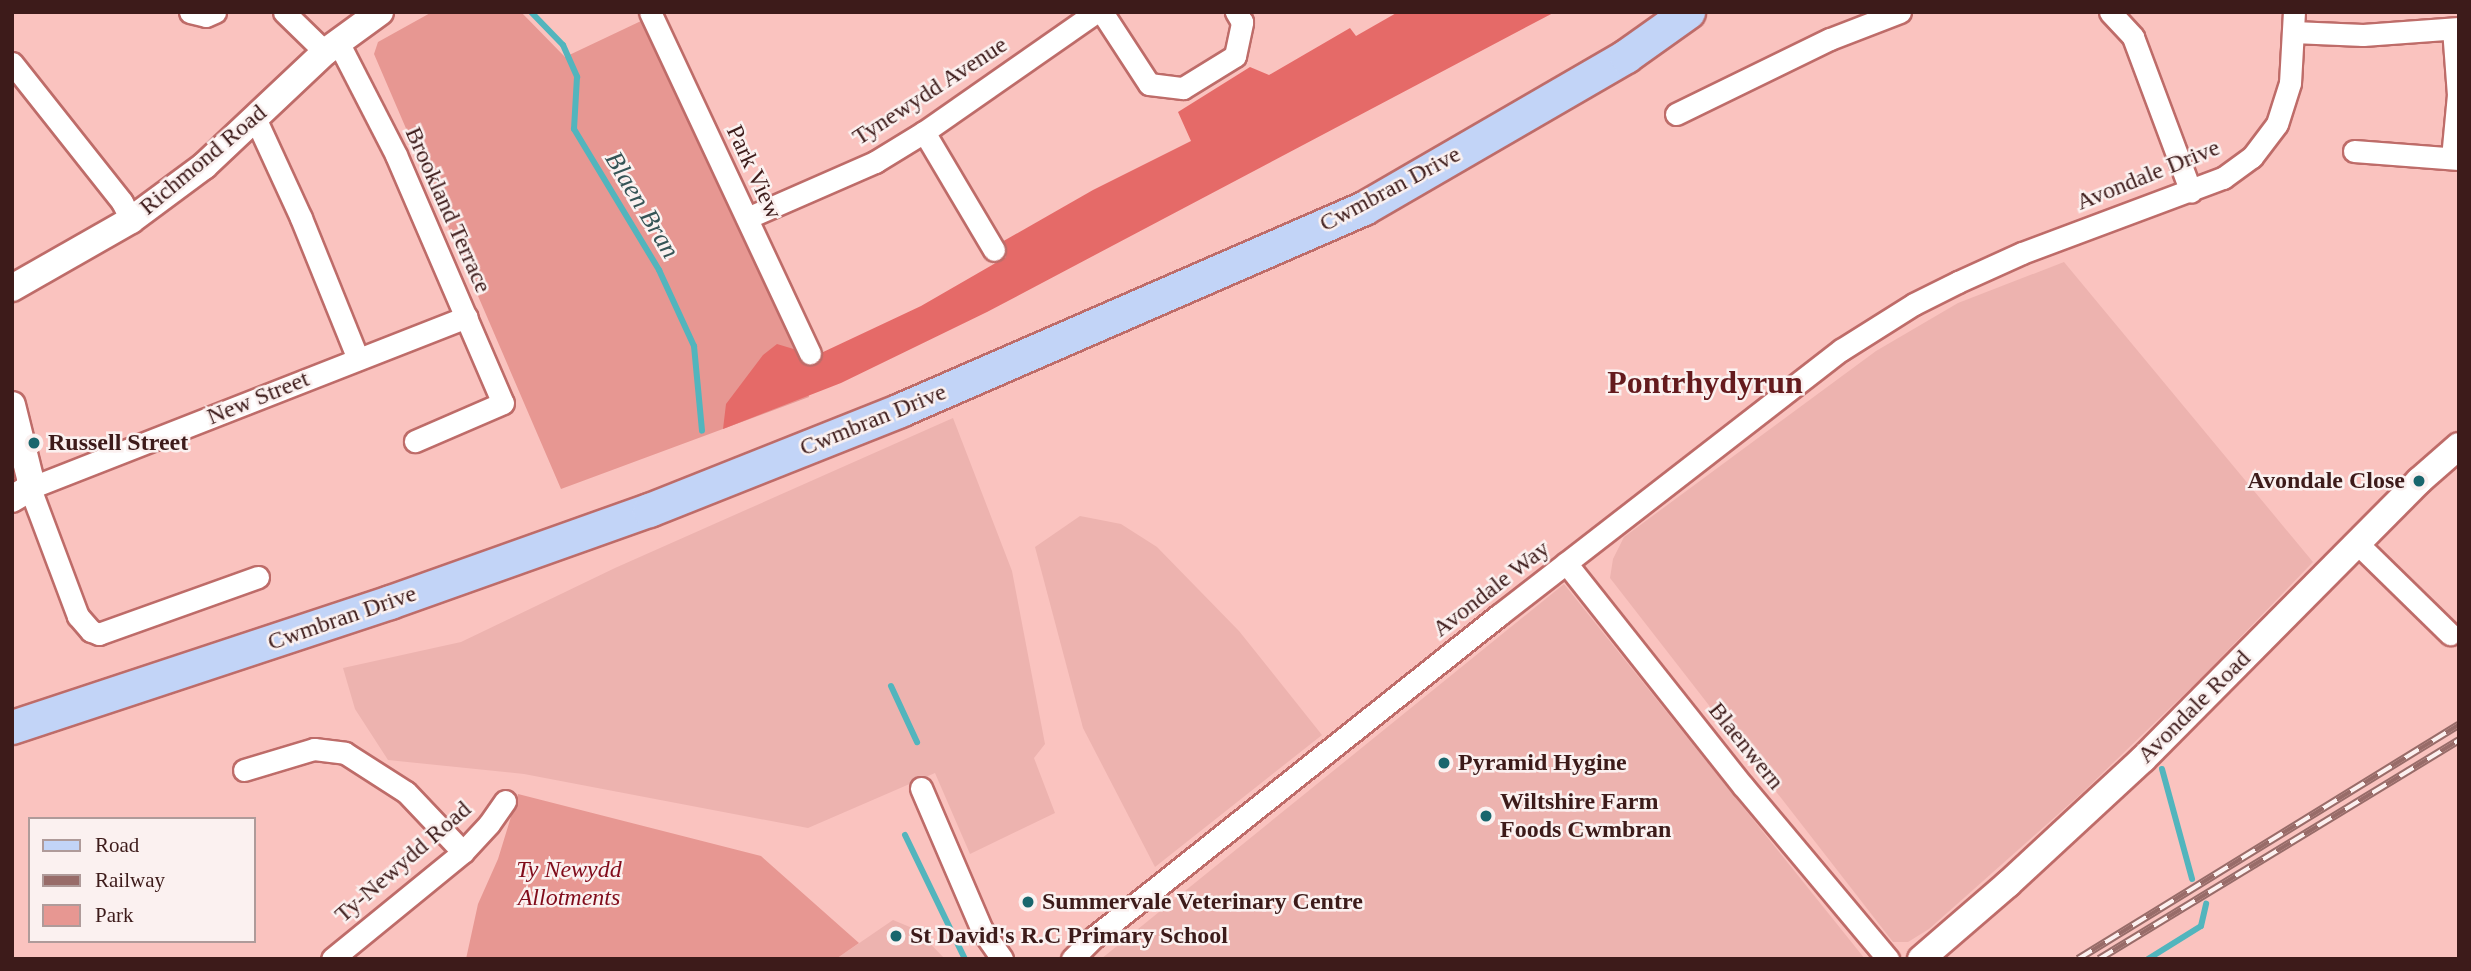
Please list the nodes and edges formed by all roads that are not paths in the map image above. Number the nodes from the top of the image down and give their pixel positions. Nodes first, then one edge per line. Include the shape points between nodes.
1 (190, 12) edge
2 (215, 12) edge
3 (284, 12) edge
4 (380, 12) edge
5 (650, 12) edge
6 (1096, 12) edge
7 (1102, 12) edge
8 (1236, 12) edge
9 (1688, 12) edge
10 (1900, 12) edge
11 (2110, 12) edge
12 (2293, 22) edge
13 (2399, 23) edge
14 (2456, 28) edge
15 (331, 47) junction
16 (12, 63) edge
17 (1676, 114) dead end
18 (255, 118) junction
19 (924, 132) junction
20 (2354, 151) dead end
21 (2455, 159) edge
22 (2191, 192) junction
23 (747, 218) junction
24 (131, 220) junction
25 (994, 250) dead end
26 (1958, 282) joint
27 (12, 288) edge
28 (467, 317) junction
29 (810, 354) dead end
30 (358, 359) junction
31 (12, 405) edge
32 (415, 441) dead end
33 (2459, 446) edge
34 (21, 493) edge
35 (2358, 544) junction
36 (1566, 563) junction
37 (258, 577) dead end
38 (2450, 634) dead end
39 (12, 727) edge
40 (244, 770) dead end
41 (921, 788) dead end
42 (505, 801) dead end
43 (463, 852) junction
44 (331, 959) edge
45 (1002, 959) edge
46 (1072, 959) edge
47 (1888, 959) edge
48 (1922, 959) edge

1 - 2 street via 206,16
3 - 15 street, Brookland Terrace
4 - 15 street, Richmond Road
5 - 23 street, Park View
6 - 19 street, Tynewydd Avenue
7 - 8 street via 1149,83 1183,88 1235,56 1242,22
9 - 39 main road, Cwmbran Drive via 1626,56 1364,208 900,410 623,520
10 - 17 street via 1830,39
11 - 22 street via 2133,37
12 - 13 street
12 - 22 street, Avondale Drive via 2290,83 2277,124 2252,157 2223,178
13 - 14 street
14 - 21 street
15 - 18 street, Richmond Road
15 - 28 street, Brookland Terrace via 396,155
16 - 24 street via 122,202
18 - 24 street, Richmond Road via 204,166
18 - 30 street
19 - 23 street, Tynewydd Avenue via 875,162
19 - 25 street
20 - 21 street
22 - 26 street, Avondale Drive
23 - 29 street, Park View
24 - 27 street, Richmond Road
26 - 36 street, Avondale Way via 1914,304 1813,369
28 - 30 street, New Street
28 - 32 street, Brookland Terrace via 503,403
30 - 34 street, New Street
31 - 34 street via 29,470
33 - 35 street, Avondale Road
34 - 37 street via 78,616 90,631 108,633
35 - 38 street
35 - 48 street, Avondale Road via 2143,760
36 - 46 street, Avondale Way
36 - 47 street, Blaenwern
40 - 43 street via 314,749 345,753 406,792
41 - 45 street via 982,930
42 - 43 street, Ty-Newydd Road
43 - 44 street, Ty-Newydd Road

